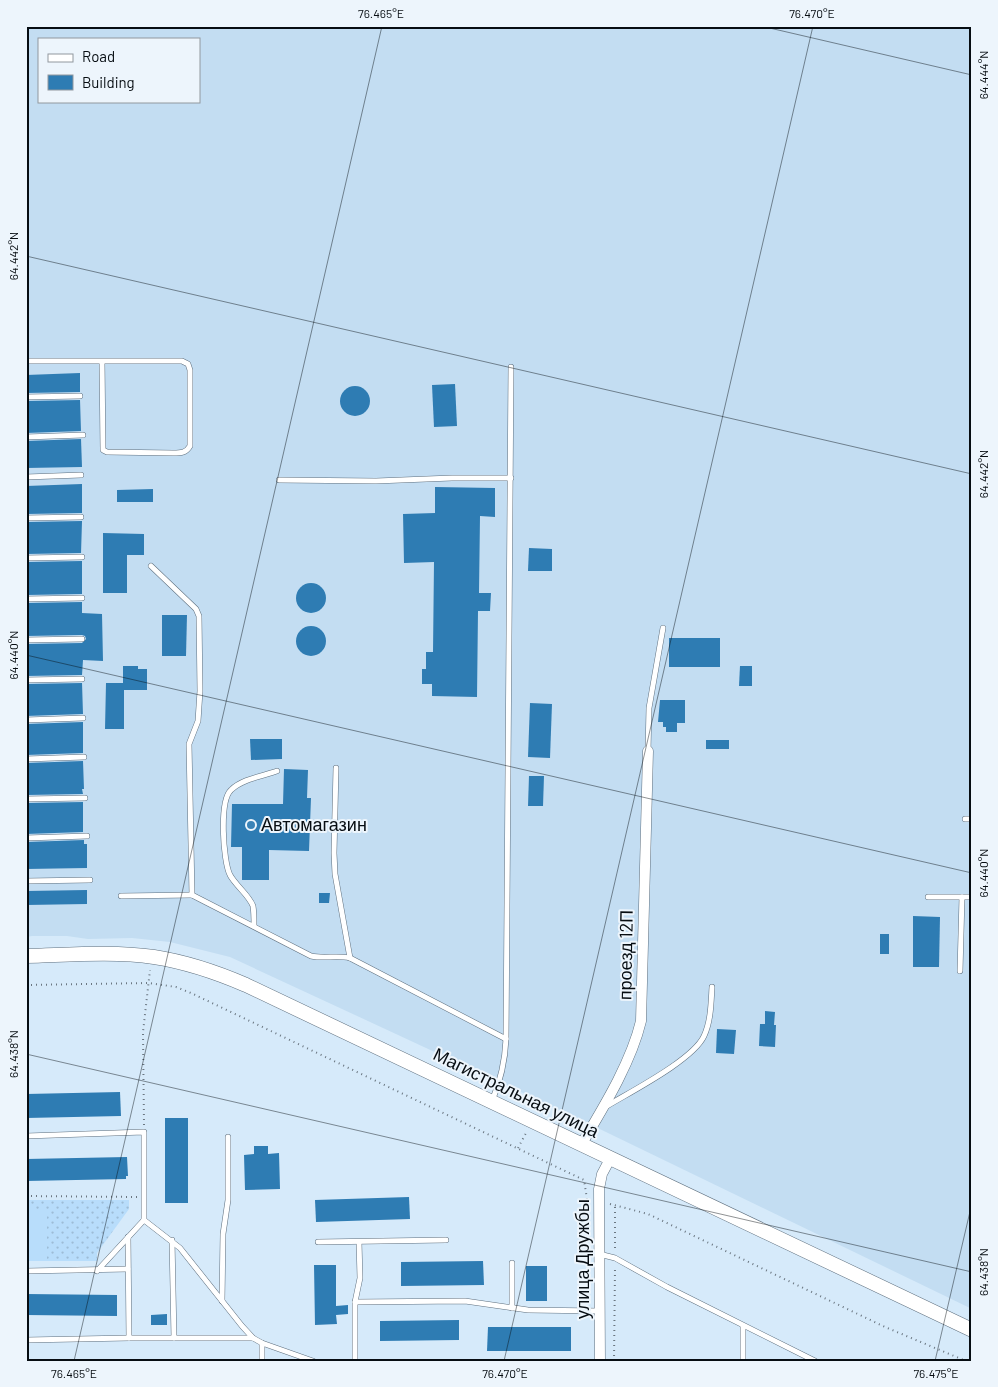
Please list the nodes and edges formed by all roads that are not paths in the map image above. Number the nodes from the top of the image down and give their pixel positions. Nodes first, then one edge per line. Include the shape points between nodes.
1 (26, 361) edge
2 (102, 361) junction
3 (511, 367) dead end
4 (80, 396) dead end
5 (26, 397) edge
6 (83, 436) dead end
7 (26, 437) edge
8 (81, 475) dead end
9 (26, 477) edge
10 (510, 478) junction
11 (278, 480) dead end
12 (81, 517) dead end
13 (26, 518) edge
14 (82, 557) dead end
15 (26, 558) edge
16 (152, 566) dead end
17 (82, 598) dead end
18 (26, 599) edge
19 (664, 628) dead end
20 (82, 638) dead end
21 (26, 640) edge
22 (82, 679) dead end
23 (26, 680) edge
24 (83, 718) dead end
25 (26, 720) edge
26 (648, 751) joint
27 (84, 757) dead end
28 (26, 759) edge
29 (336, 768) dead end
30 (277, 771) dead end
31 (85, 798) dead end
32 (26, 799) edge
33 (965, 819) dead end
34 (972, 819) edge
35 (87, 836) dead end
36 (26, 838) edge
37 (90, 880) dead end
38 (26, 881) edge
39 (192, 895) junction
40 (121, 896) dead end
41 (928, 897) dead end
42 (962, 897) junction
43 (972, 897) edge
44 (254, 926) junction
45 (26, 956) edge
46 (350, 958) junction
47 (960, 971) dead end
48 (712, 987) dead end
49 (506, 1039) junction
50 (492, 1102) junction
51 (603, 1108) junction
52 (26, 1136) edge
53 (228, 1137) dead end
54 (581, 1145) junction
55 (610, 1159) junction
56 (144, 1220) junction
57 (128, 1237) junction
58 (172, 1240) junction
59 (446, 1240) dead end
60 (318, 1242) dead end
61 (359, 1242) junction
62 (599, 1254) junction
63 (512, 1263) dead end
64 (128, 1269) junction
65 (97, 1270) junction
66 (26, 1271) edge
67 (222, 1301) junction
68 (355, 1302) junction
69 (512, 1308) junction
70 (599, 1311) junction
71 (743, 1326) junction
72 (972, 1330) edge
73 (129, 1338) junction
74 (174, 1338) junction
75 (253, 1338) junction
76 (26, 1340) edge
77 (262, 1343) junction
78 (262, 1361) edge
79 (313, 1361) edge
80 (355, 1361) edge
81 (600, 1361) edge
82 (743, 1361) edge
83 (815, 1361) edge

1 - 2 lane
2 - 2 lane via 182,361 188,364 188,450 145,453 103,450
3 - 10 lane
4 - 5 lane
6 - 7 lane
8 - 9 lane
10 - 11 lane
10 - 49 lane
12 - 13 lane
14 - 15 lane
16 - 39 lane via 196,609 199,616 198,721 189,744
17 - 18 lane
19 - 26 lane via 648,708
20 - 21 lane
22 - 23 lane
24 - 25 lane
26 - 51 street, проезд 12П via 641,1021
27 - 28 lane
29 - 46 lane via 335,874
30 - 44 lane via 231,789 224,804 224,855 231,877 253,906
31 - 32 lane
33 - 34 lane
35 - 36 lane
37 - 38 lane
39 - 40 lane
39 - 44 lane
41 - 42 lane
42 - 43 lane
42 - 47 lane
44 - 46 lane via 311,956
45 - 50 main road, Магистральная улица via 130,955 196,966 246,985
46 - 49 lane
48 - 51 lane via 709,1025 693,1052
49 - 50 lane via 502,1076
50 - 54 main road, Магистральная улица
51 - 54 street, проезд 12П
52 - 56 lane via 144,1132
53 - 67 lane
54 - 55 main road, Магистральная улица
55 - 62 street, улица Дружбы via 600,1183
55 - 72 main road, Магистральная улица
56 - 57 lane
56 - 58 lane
57 - 64 lane
57 - 65 lane
58 - 67 lane
58 - 74 lane
59 - 61 lane
60 - 61 lane
61 - 68 lane via 360,1278
62 - 70 street, улица Дружбы
62 - 71 lane via 615,1258
63 - 69 lane
64 - 65 lane
64 - 73 lane
65 - 66 lane
67 - 75 lane
68 - 69 lane via 465,1301
68 - 80 lane
69 - 70 lane
70 - 81 street, улица Дружбы
71 - 82 lane
71 - 83 lane
73 - 74 lane
73 - 76 lane
74 - 75 lane
75 - 77 lane
77 - 78 lane
77 - 79 lane

